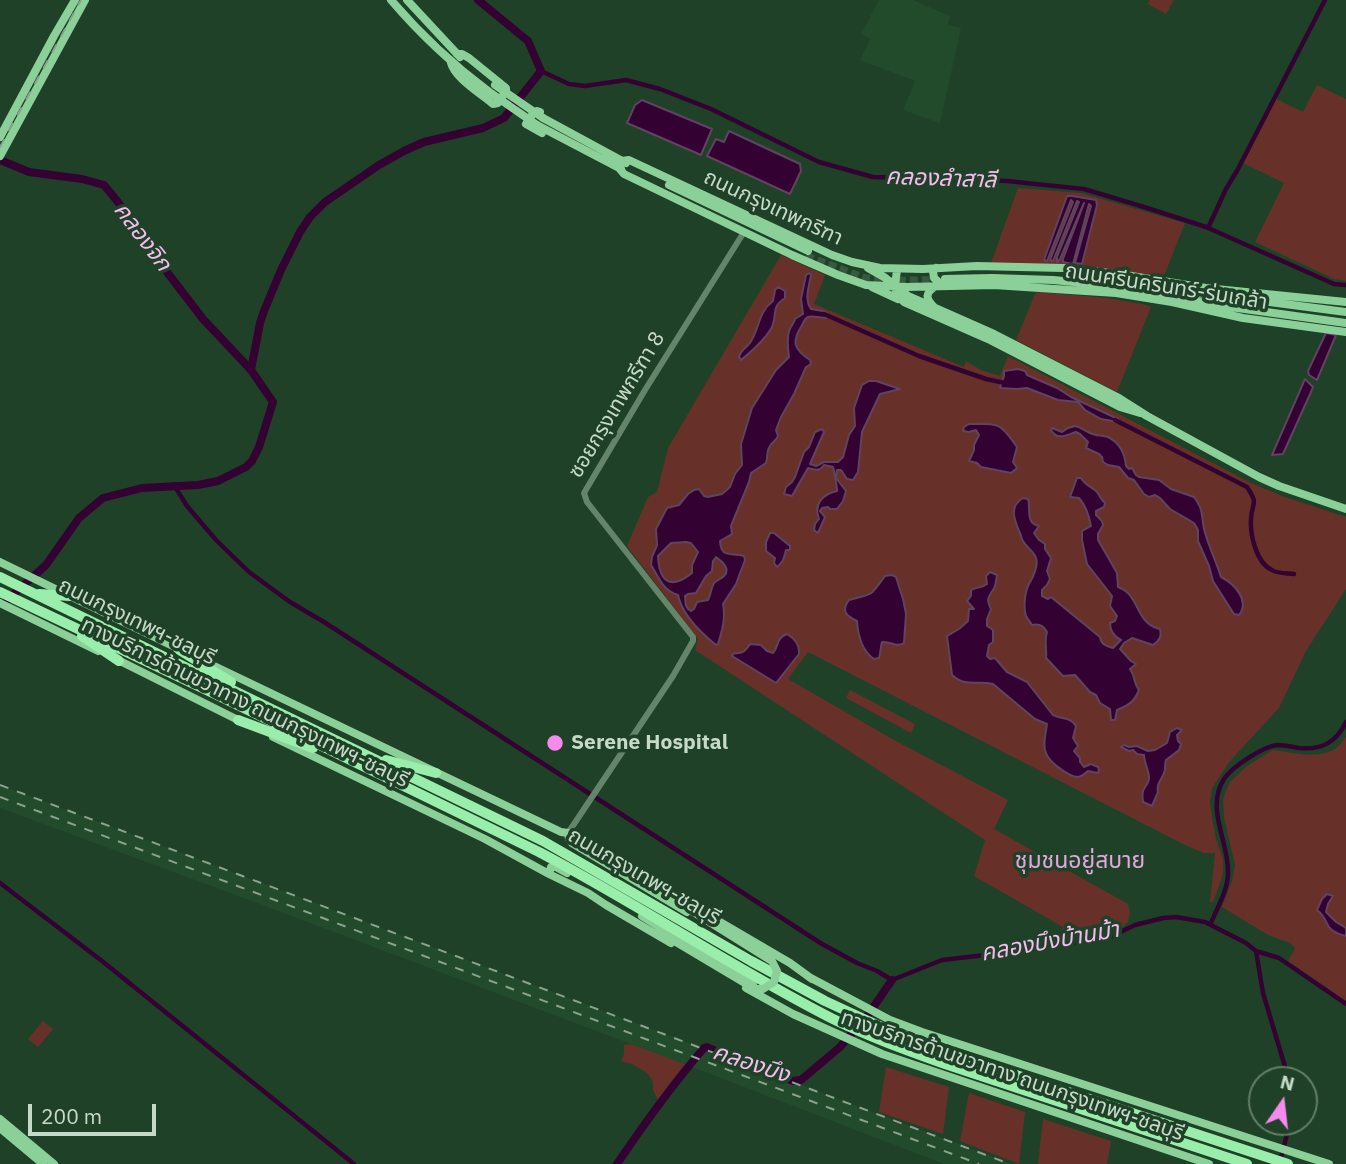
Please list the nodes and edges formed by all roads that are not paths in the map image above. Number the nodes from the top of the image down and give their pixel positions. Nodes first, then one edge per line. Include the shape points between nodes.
1 (75, 0) edge
2 (85, 0) edge
3 (384, 0) edge
4 (391, 0) edge
5 (408, 1) edge
6 (418, 31) junction
7 (457, 54) junction
8 (451, 62) junction
9 (491, 88) junction
10 (0, 137) edge
11 (596, 152) junction
12 (1, 154) edge
13 (621, 164) junction
14 (744, 232) junction
15 (807, 253) junction
16 (860, 263) junction
17 (936, 268) junction
18 (897, 269) junction
19 (943, 282) junction
20 (1169, 282) junction
21 (866, 285) junction
22 (896, 286) junction
23 (1196, 297) junction
24 (904, 302) junction
25 (1172, 302) junction
26 (1346, 302) edge
27 (935, 309) junction
28 (1346, 312) edge
29 (1346, 323) edge
30 (1346, 332) edge
31 (1015, 349) junction
32 (1346, 509) edge
33 (0, 562) edge
34 (4, 579) edge
35 (0, 592) edge
36 (35, 594) junction
37 (70, 596) junction
38 (0, 603) edge
39 (50, 615) junction
40 (178, 649) junction
41 (119, 661) junction
42 (269, 706) junction
43 (238, 720) junction
44 (365, 754) junction
45 (359, 765) junction
46 (436, 773) junction
47 (573, 838) junction
48 (609, 860) junction
49 (626, 866) junction
50 (549, 874) junction
51 (588, 892) junction
52 (812, 979) junction
53 (805, 1019) junction
54 (0, 1119) edge
55 (0, 1128) edge
56 (43, 1164) edge
57 (54, 1164) edge
58 (1209, 1164) edge
59 (1247, 1164) edge
60 (1287, 1164) edge
61 (1329, 1164) edge

1 - 10 main road
2 - 12 main road
3 - 6 main road
4 - 6 main road, ถนนกรุงเทพกรีฑา
5 - 7 main road, ถนนกรุงเทพกรีฑา
6 - 8 main road, ถนนกรุงเทพกรีฑา
7 - 8 main road via 469,58 506,88 498,103 493,104 458,75
7 - 9 main road, ถนนกรุงเทพกรีฑา
8 - 9 main road, ถนนกรุงเทพกรีฑา
9 - 11 main road, ถนนกรุงเทพกรีฑา, bridge
11 - 11 main road via 588,157 526,122 537,111 593,141
11 - 13 main road, ถนนกรุงเทพกรีฑา
13 - 14 main road, ถนนกรุงเทพกรีฑา via 624,174
13 - 15 main road, ถนนกรุงเทพกรีฑา via 629,160
14 - 15 main road, ถนนกรุงเทพกรีฑา
14 - 47 street, ซอยกรุงเทพกรีฑา 8 via 584,493 694,642 594,795
15 - 16 main road, ถนนกรุงเทพกรีฑา
15 - 21 main road, ถนนกรุงเทพกรีฑา
16 - 18 main road, ถนนกรุงเทพกรีฑา
16 - 22 main road
17 - 18 main road, ถนนศรีนครินทร์-ร่มเกล้า
17 - 19 main road via 934,278
17 - 20 main road, ถนนศรีนครินทร์-ร่มเกล้า via 1063,268
18 - 22 main road
19 - 22 main road, ถนนศรีนครินทร์-ร่มเกล้า
19 - 23 main road, ถนนศรีนครินทร์-ร่มเกล้า via 1053,280
19 - 25 main road, ถนนศรีนครินทร์-ร่มเกล้า via 1116,293
19 - 27 main road via 926,296
20 - 23 main road
20 - 26 main road, ถนนศรีนครินทร์-ร่มเกล้า
21 - 22 main road, ถนนกรุงเทพกรีฑา
21 - 24 main road
22 - 24 main road via 895,293
22 - 27 main road
23 - 25 main road
23 - 28 main road, ถนนศรีนครินทร์-ร่มเกล้า
23 - 29 main road, ถนนศรีนครินทร์-ร่มเกล้า
24 - 31 main road
25 - 30 main road, ถนนศรีนครินทร์-ร่มเกล้า via 1243,318
27 - 31 main road via 981,328
31 - 32 main road via 1269,481
33 - 37 main road
34 - 36 highway, ถนนกรุงเทพฯ-ชลบุรี
35 - 39 highway, ถนนกรุงเทพฯ-ชลบุรี
36 - 37 highway
36 - 42 highway, ถนนกรุงเทพฯ-ชลบุรี
37 - 40 main road
38 - 41 main road, ทางบริการด้านขวาทาง ถนนกรุงเทพฯ-ชลบุรี
39 - 41 highway
39 - 45 highway, ถนนกรุงเทพฯ-ชลบุรี
40 - 42 highway
40 - 46 main road
41 - 43 main road, ทางบริการด้านขวาทาง ถนนกรุงเทพฯ-ชลบุรี
42 - 44 highway, ถนนกรุงเทพฯ-ชลบุรี
43 - 45 highway
43 - 50 main road, ทางบริการด้านขวาทาง ถนนกรุงเทพฯ-ชลบุรี
44 - 46 highway
44 - 60 highway, ถนนกรุงเทพฯ-ชลบุรี via 543,841 843,1010 952,1054
45 - 59 highway, ถนนกรุงเทพฯ-ชลบุรี via 539,852 750,974 875,1038
46 - 47 main road
47 - 48 main road
48 - 49 main road
48 - 52 main road via 762,956
49 - 51 main road, bridge via 772,961 777,971 775,982 755,989
49 - 52 main road
50 - 51 main road, ทางบริการด้านขวาทาง ถนนกรุงเทพฯ-ชลบุรี
50 - 53 main road, ทางบริการด้านขวาทาง ถนนกรุงเทพฯ-ชลบุรี via 551,867 556,867 600,891
51 - 53 main road, ทางบริการด้านขวาทาง ถนนกรุงเทพฯ-ชลบุรี
52 - 61 main road via 890,1020
53 - 58 main road, ทางบริการด้านขวาทาง ถนนกรุงเทพฯ-ชลบุรี via 919,1067
54 - 57 main road
55 - 56 main road

